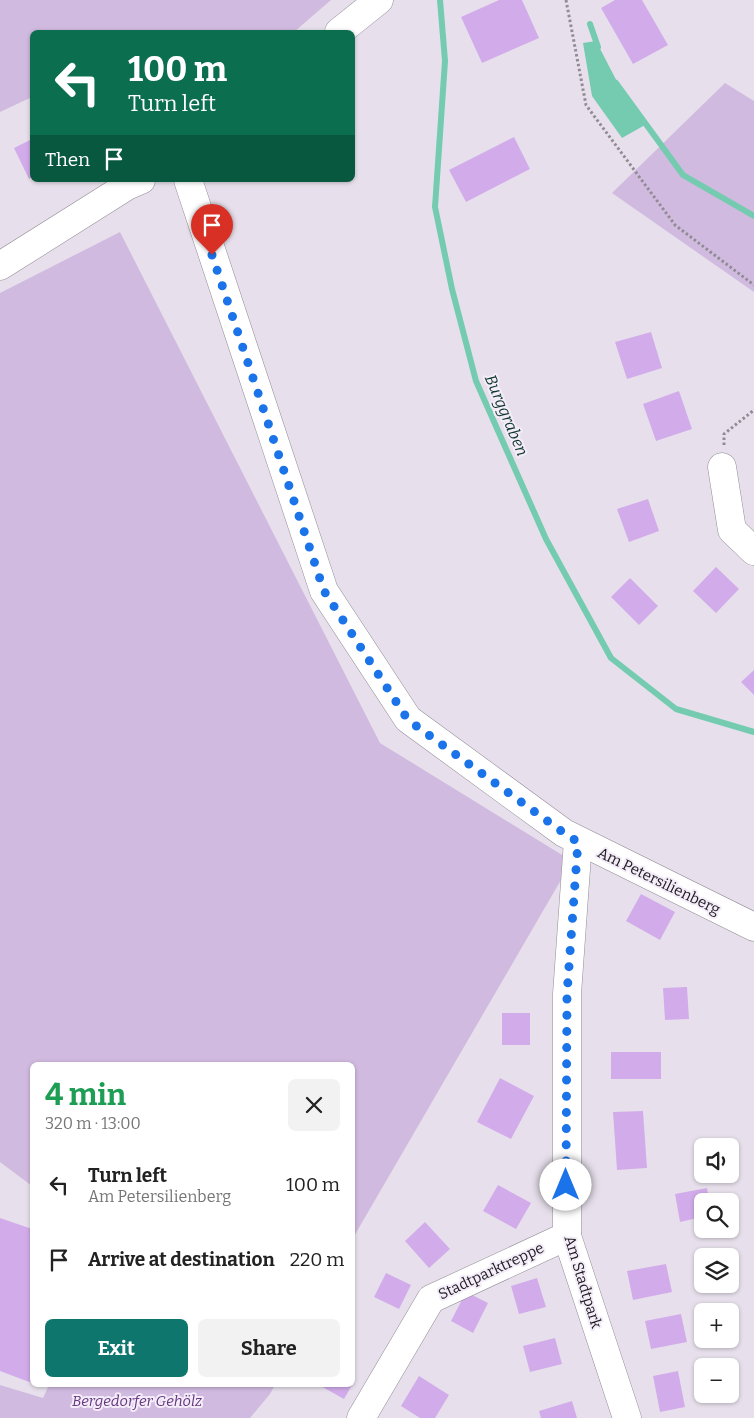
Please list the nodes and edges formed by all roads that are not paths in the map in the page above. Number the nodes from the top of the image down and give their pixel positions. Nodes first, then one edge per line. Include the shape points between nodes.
1 (379, 0) edge
2 (342, 30) edge
3 (136, 182) edge
4 (189, 182) edge
5 (0, 266) edge
6 (722, 467) road end
7 (754, 551) edge
8 (578, 842) junction
9 (754, 927) edge
10 (567, 1236) junction
11 (361, 1418) edge
12 (627, 1418) edge

1 - 2 street
3 - 5 street
4 - 8 street, Am Petersilienberg via 324,591 408,720
6 - 7 street via 732,530
8 - 9 street, Am Petersilienberg
8 - 10 street, Am Stadtpark via 567,994
10 - 11 street, Stadtparktreppe via 432,1299
10 - 12 street, Am Stadtpark

